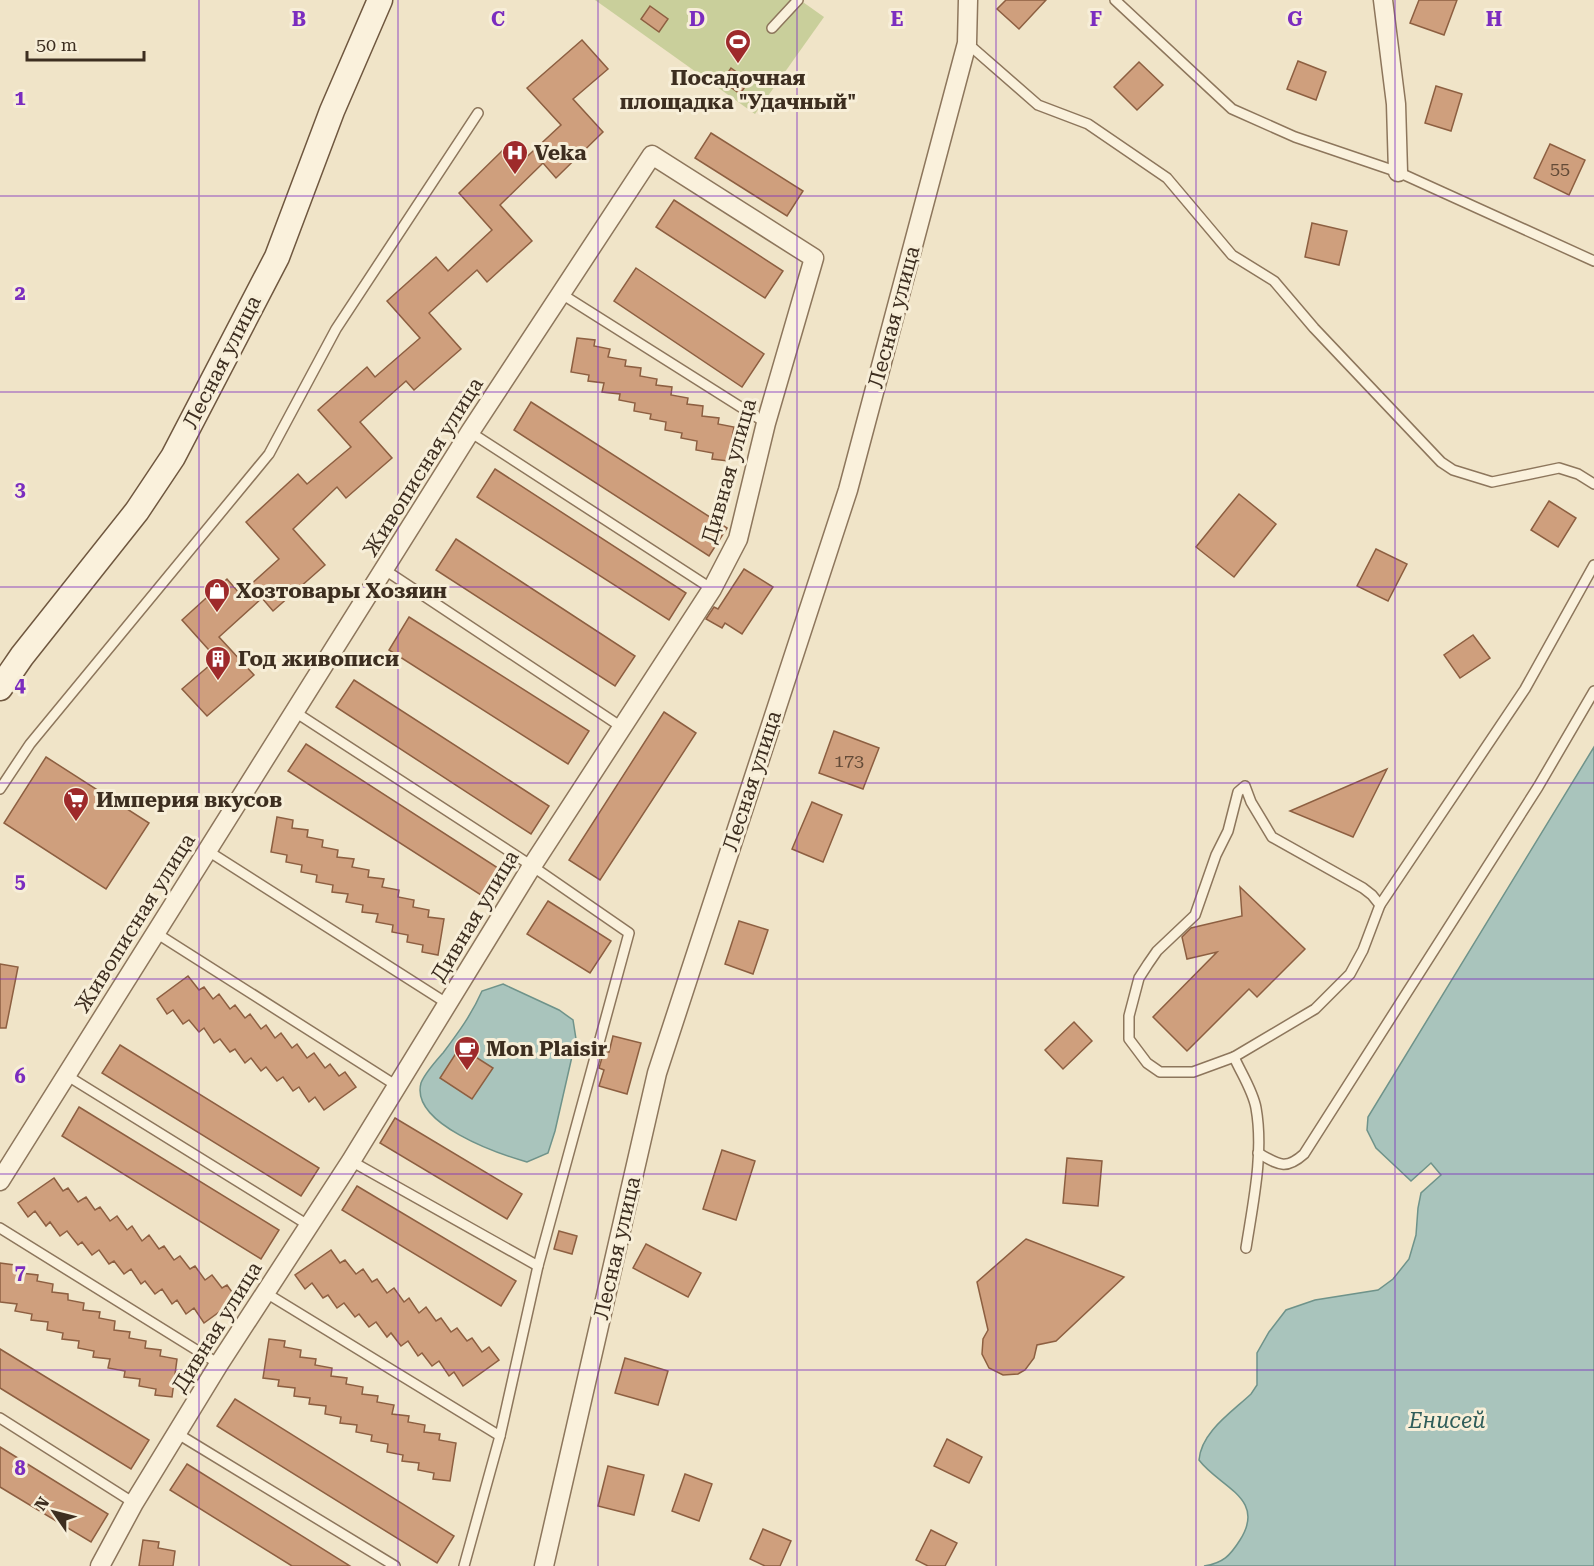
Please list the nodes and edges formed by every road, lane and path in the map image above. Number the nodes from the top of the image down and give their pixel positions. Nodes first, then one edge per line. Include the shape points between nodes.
1 (380, 0) edge
2 (798, 0) edge
3 (968, 0) edge
4 (1115, 0) edge
5 (1383, 0) edge
6 (772, 28) dead end
7 (967, 43) junction
8 (478, 113) dead end
9 (1398, 172) junction
10 (1593, 257) edge
11 (814, 258) joint
12 (560, 293) junction
13 (766, 423) junction
14 (470, 432) junction
15 (1594, 484) edge
16 (1594, 565) edge
17 (385, 570) junction
18 (712, 589) junction
19 (0, 688) edge
20 (1594, 692) edge
21 (295, 712) junction
22 (624, 728) junction
23 (0, 789) edge
24 (208, 851) junction
25 (532, 866) junction
26 (1380, 905) junction
27 (156, 933) junction
28 (448, 1004) junction
29 (1234, 1057) junction
30 (66, 1075) junction
31 (397, 1086) junction
32 (1258, 1153) junction
33 (351, 1161) junction
34 (0, 1181) edge
35 (308, 1225) junction
36 (0, 1228) edge
37 (1246, 1248) dead end
38 (538, 1266) junction
39 (266, 1293) junction
40 (219, 1364) junction
41 (0, 1418) edge
42 (178, 1434) junction
43 (500, 1436) junction
44 (134, 1503) junction
45 (100, 1566) edge
46 (395, 1566) edge
47 (464, 1566) edge
48 (544, 1566) edge

1 - 19 main road, Лесная улица via 332,111 277,257 173,457 138,511
2 - 6 lane
3 - 7 street, Лесная улица
4 - 9 lane via 1232,109 1294,137
5 - 9 street via 1396,104
7 - 15 lane via 1038,105 1088,124 1167,178 1232,255 1274,281 1441,462 1453,470 1492,482 1559,468
7 - 48 street, Лесная улица via 848,490 657,1073
8 - 23 lane via 336,329 269,454 30,744
9 - 10 lane
11 - 12 street, Живописная улица via 652,155
11 - 13 street, Дивная улица
12 - 13 lane
12 - 14 street, Живописная улица
13 - 18 street, Дивная улица via 738,539
14 - 17 street, Живописная улица
14 - 18 lane
16 - 26 lane via 1525,689
17 - 21 street, Живописная улица
17 - 22 lane
18 - 22 street, Дивная улица
20 - 32 lane via 1304,1155 1293,1164 1281,1165
21 - 24 street, Живописная улица
21 - 25 lane
22 - 25 street, Дивная улица
24 - 27 street, Живописная улица
24 - 28 lane
25 - 28 street, Дивная улица
25 - 38 lane via 629,933
26 - 29 lane via 1350,974 1315,1010
26 - 29 lane via 1363,888 1272,837 1245,786 1238,792 1228,831 1195,915 1157,951 1139,978 1129,1027 1129,1039 1147,1063 1160,1072 1193,1072
27 - 30 street, Живописная улица
27 - 31 lane
28 - 31 street, Дивная улица
29 - 32 lane via 1256,1107
30 - 34 street, Живописная улица
30 - 35 lane
31 - 33 street, Дивная улица
32 - 37 lane
33 - 35 street, Дивная улица
33 - 38 lane
35 - 39 street, Дивная улица
36 - 40 lane
38 - 43 lane
39 - 40 street, Дивная улица
39 - 43 lane
40 - 42 street, Дивная улица
41 - 44 lane
42 - 44 street, Дивная улица
42 - 46 lane
43 - 47 lane
44 - 45 street, Дивная улица

